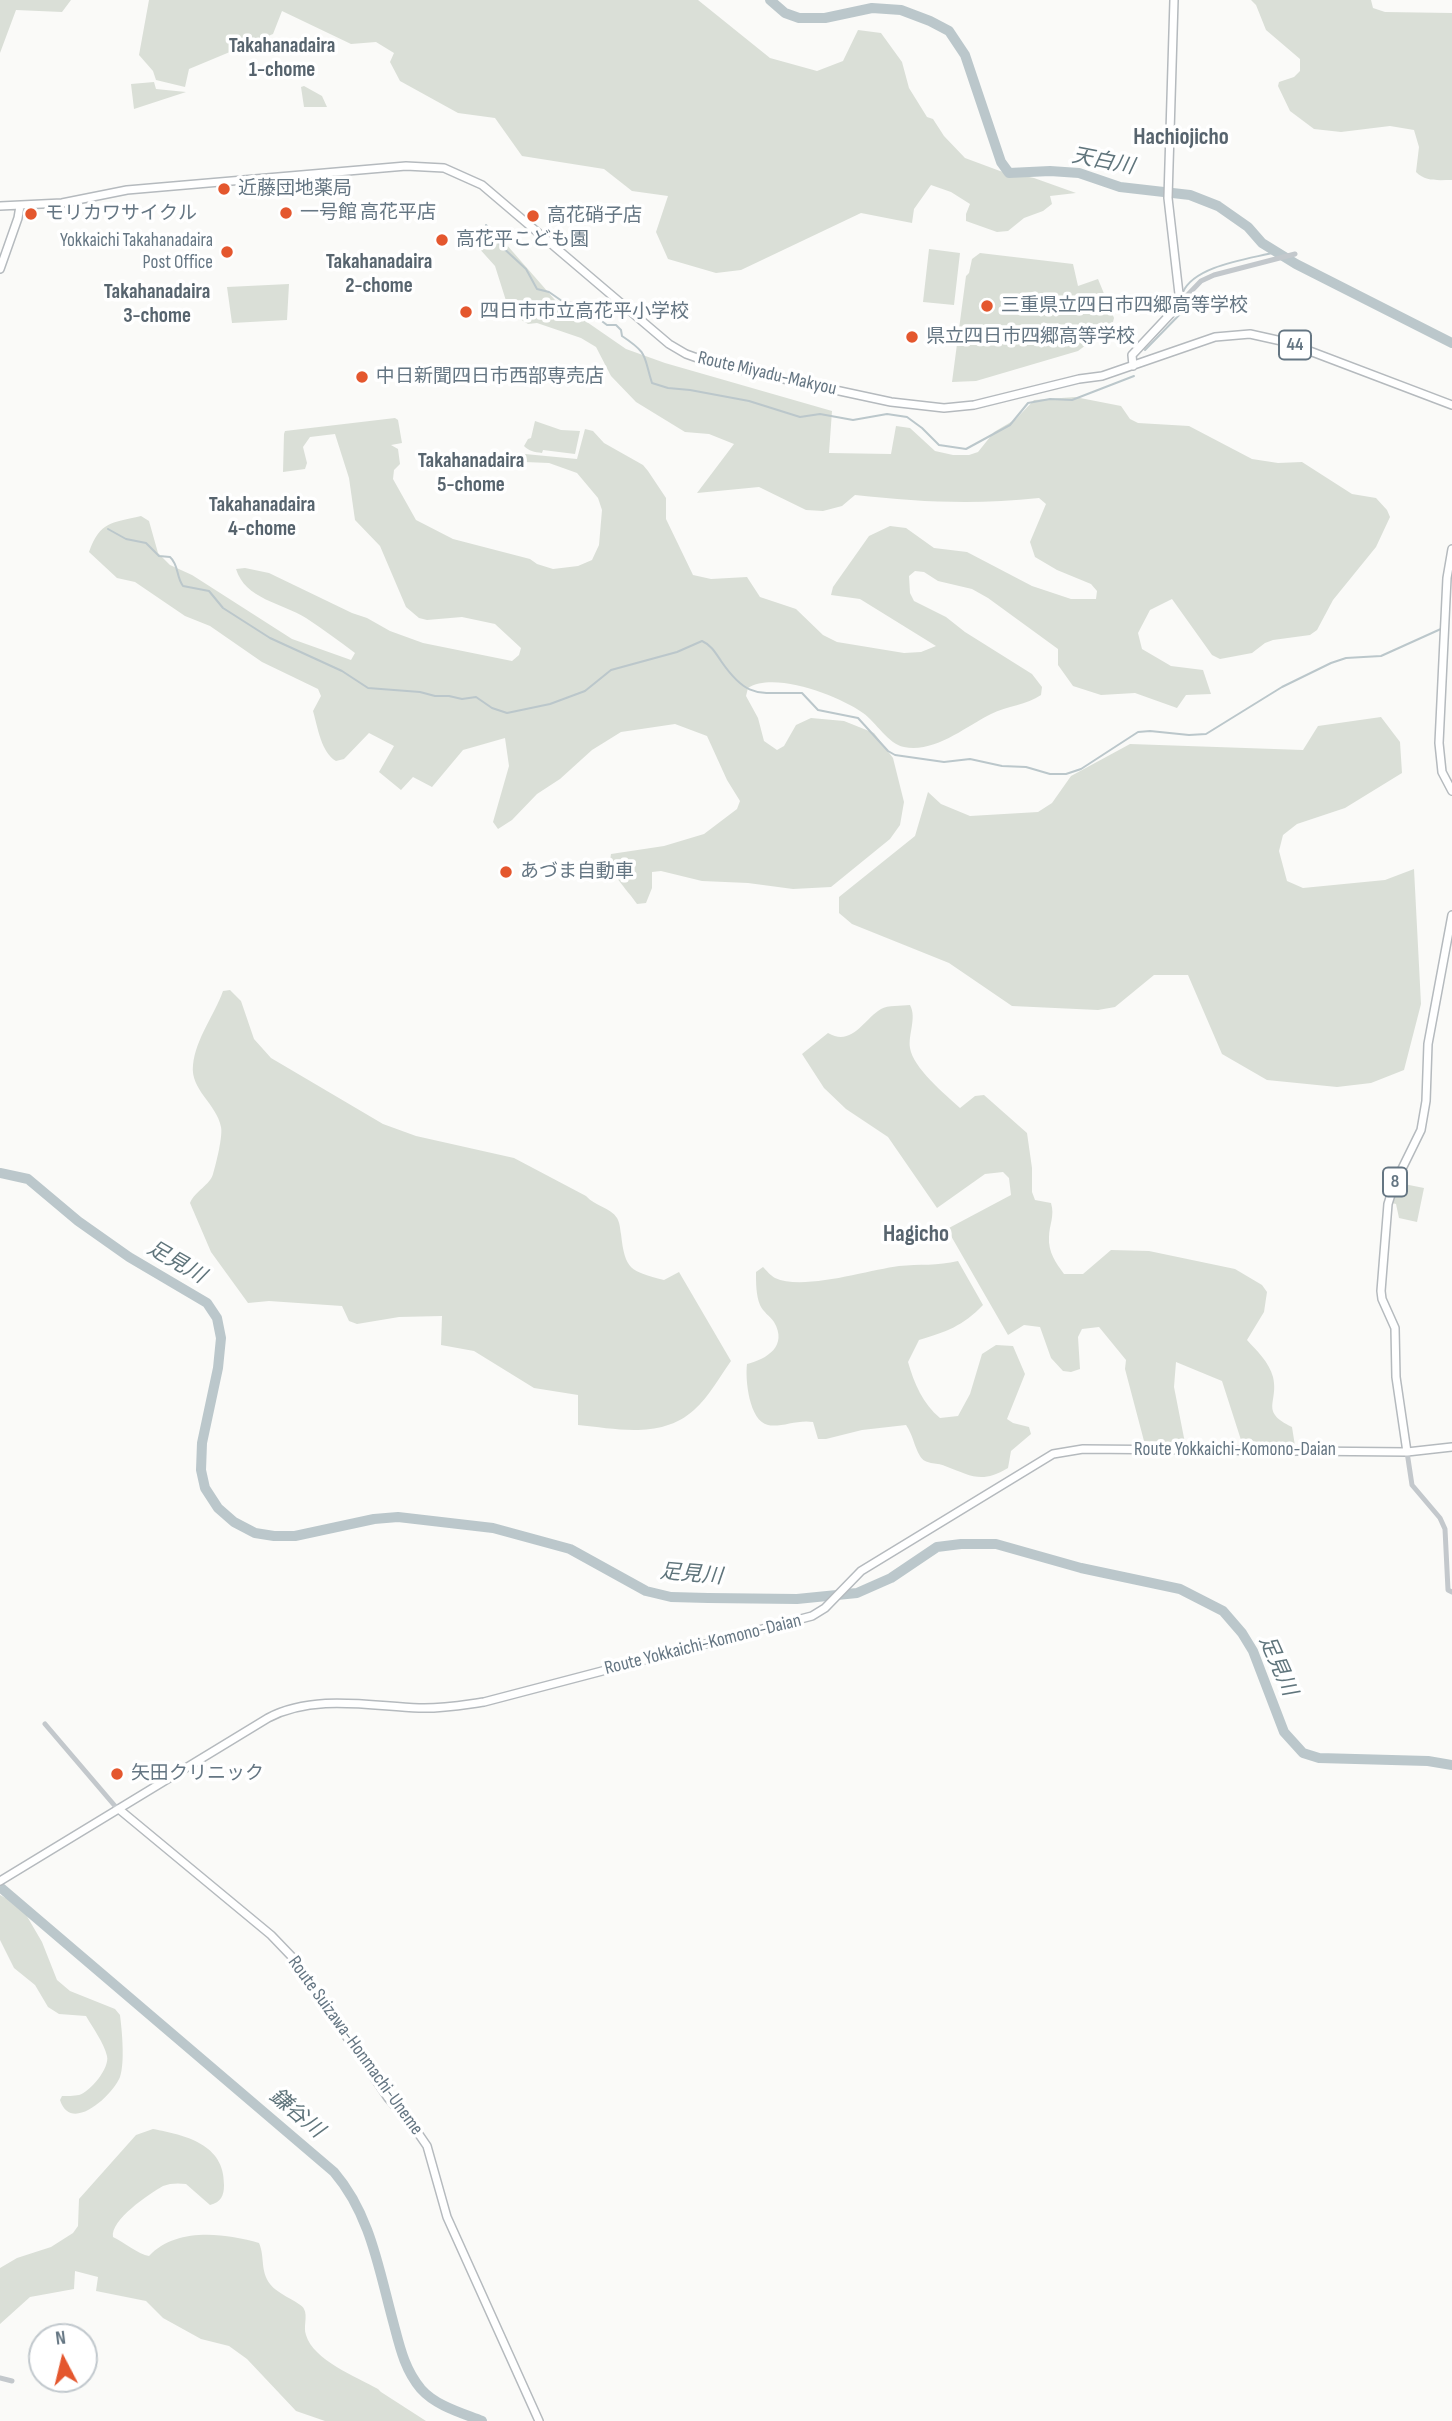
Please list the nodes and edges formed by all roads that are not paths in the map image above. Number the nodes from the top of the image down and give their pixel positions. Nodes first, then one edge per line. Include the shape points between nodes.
1 (1174, 0) edge
2 (0, 206) edge
3 (20, 206) junction
4 (1296, 254) dead end
5 (0, 269) edge
6 (1177, 307) junction
7 (1133, 366) junction
8 (1452, 405) edge
9 (1452, 550) edge
10 (1452, 791) edge
11 (1452, 915) edge
12 (1452, 1447) edge
13 (1407, 1452) junction
14 (1452, 1591) edge
15 (45, 1724) dead end
16 (120, 1810) junction
17 (0, 1881) edge
18 (0, 2378) edge
19 (12, 2381) dead end
20 (539, 2421) edge

1 - 6 main road via 1168,198
2 - 3 main road, Route Miyadu-Makyou / 44
3 - 5 main road
3 - 7 main road, Route Miyadu-Makyou / 44 via 127,190 433,166 482,185 669,344 715,364 891,402 944,408
4 - 6 street via 1214,275 1201,281
6 - 7 main road via 1132,355
7 - 8 main road, Route Miyadu-Makyou / 44 via 1215,337 1250,334 1286,342
9 - 10 main road via 1440,761
11 - 13 main road, 8 via 1427,1044 1421,1130 1394,1185 1385,1222 1381,1291 1395,1328 1396,1377
12 - 13 main road, Route Yokkaichi-Komono-Daian
13 - 14 street via 1412,1485 1445,1529 1448,1590
13 - 16 main road, Route Yokkaichi-Komono-Daian via 1068,1450 1040,1460 870,1565 818,1614 484,1702 434,1708 320,1704 295,1708 268,1718
15 - 16 street
16 - 17 main road, Route Yokkaichi-Komono-Daian
16 - 20 main road, Route Suizawa-Honmachi-Uneme via 206,1878 286,1951 388,2098 422,2138 447,2217
18 - 19 street

